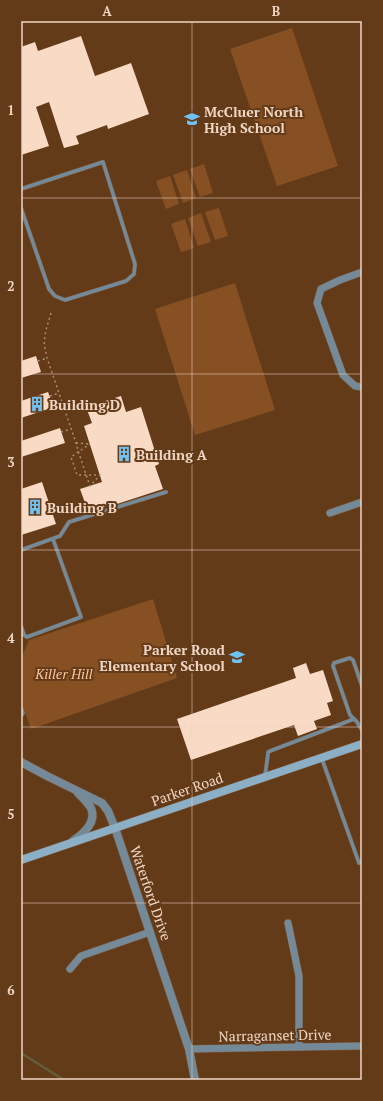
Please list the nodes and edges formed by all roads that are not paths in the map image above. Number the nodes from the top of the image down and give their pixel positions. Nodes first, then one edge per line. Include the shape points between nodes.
1 (21, 189) edge
2 (21, 208) edge
3 (362, 272) edge
4 (358, 387) edge
5 (166, 492) dead end
6 (362, 502) edge
7 (330, 513) dead end
8 (53, 539) junction
9 (21, 550) edge
10 (21, 626) edge
11 (362, 686) edge
12 (21, 707) edge
13 (21, 716) edge
14 (354, 719) junction
15 (362, 730) edge
16 (362, 744) edge
17 (322, 758) junction
18 (21, 762) edge
19 (265, 777) junction
20 (75, 790) junction
21 (115, 828) junction
22 (71, 843) junction
23 (21, 860) edge
24 (362, 861) edge
25 (288, 923) dead end
26 (150, 932) junction
27 (70, 969) dead end
28 (362, 1046) edge
29 (300, 1047) junction
30 (189, 1049) junction
31 (196, 1080) edge

1 - 2 lane via 103,162 135,264 134,274 126,281 65,300 55,296 49,289
3 - 4 street via 320,289 317,303 343,375
5 - 8 lane via 69,522 60,536
6 - 7 street
8 - 9 lane
8 - 10 lane via 81,618 27,637
11 - 14 lane via 353,660 350,658 334,663 332,666 350,715
12 - 13 lane
14 - 15 lane
14 - 19 lane via 268,752
16 - 17 main road, Parker Road
17 - 19 main road, Parker Road
17 - 24 lane via 359,862
18 - 20 street, Waterford Drive
19 - 21 main road, Parker Road
20 - 21 street, Waterford Drive via 102,803
20 - 22 street via 90,807 93,817 83,834
21 - 22 main road, Parker Road
21 - 26 street, Waterford Drive
22 - 23 main road, Parker Road
25 - 29 street via 298,976
26 - 27 street via 81,956
26 - 30 street, Waterford Drive
28 - 29 street, Narraganset Drive
29 - 30 street, Narraganset Drive
30 - 31 street, Waterford Drive

